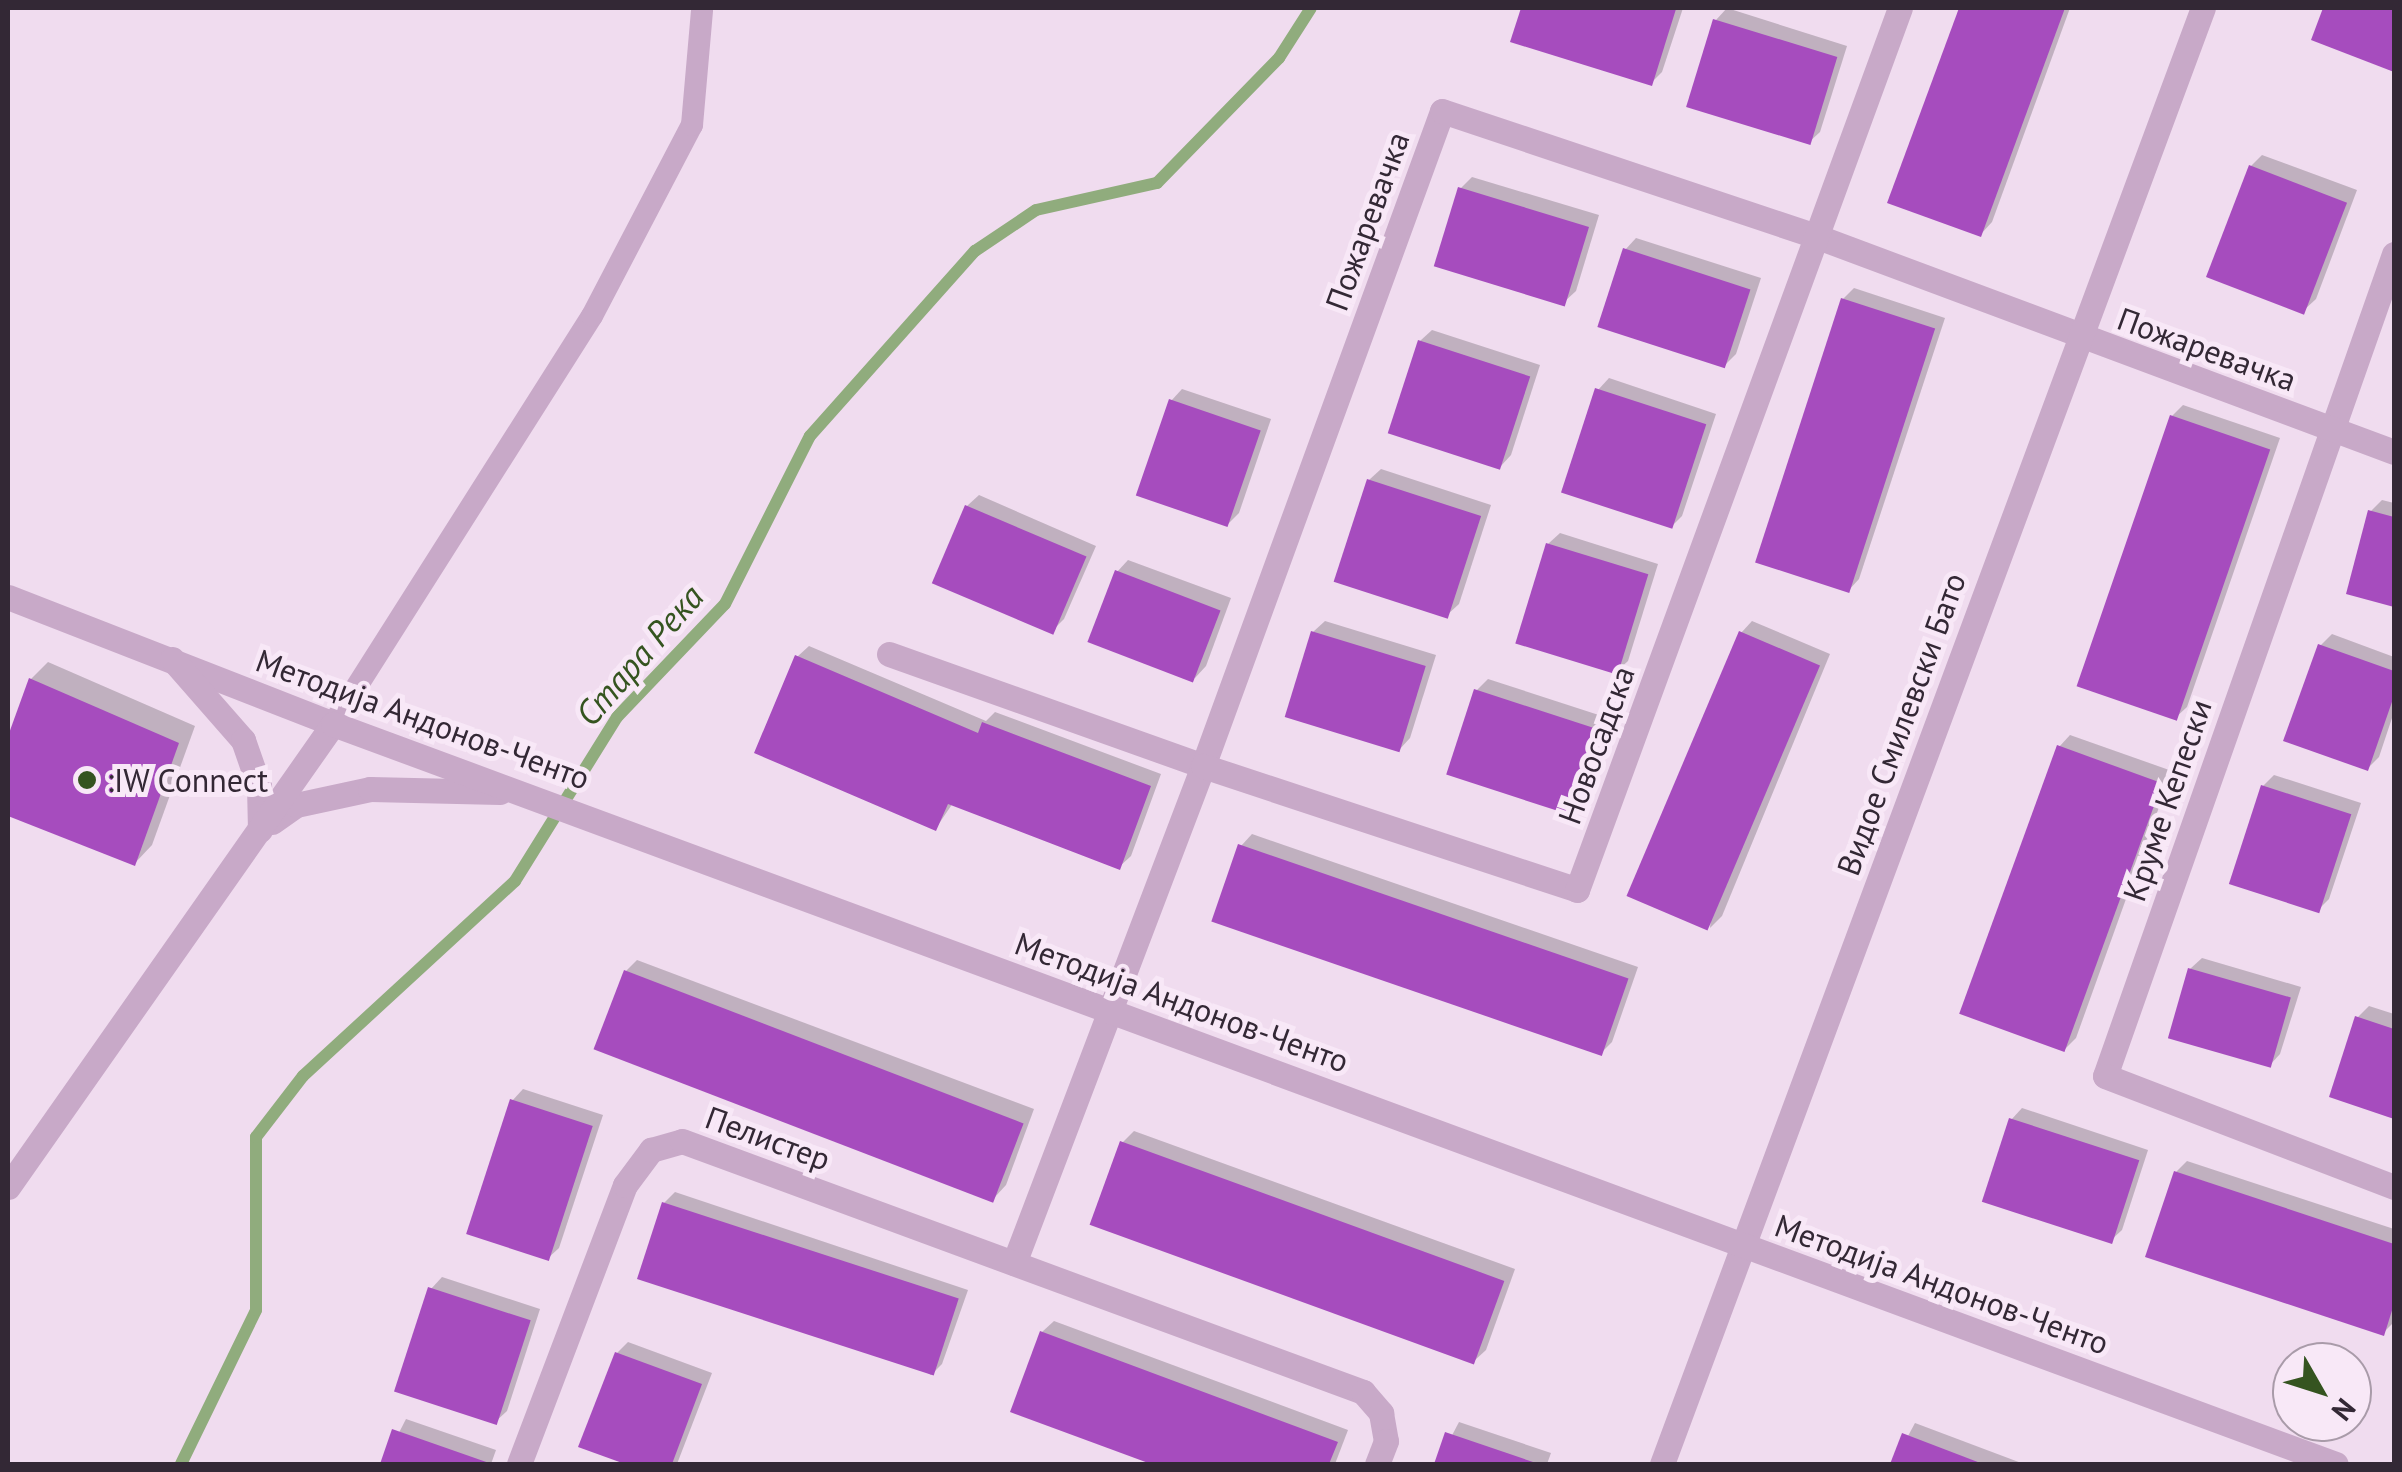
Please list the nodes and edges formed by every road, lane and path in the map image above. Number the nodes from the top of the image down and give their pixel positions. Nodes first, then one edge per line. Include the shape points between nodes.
1 (1900, 8) edge
2 (2203, 8) edge
3 (702, 10) edge
4 (1818, 237) junction
5 (2394, 254) edge
6 (2080, 338) junction
7 (2330, 428) junction
8 (2394, 452) edge
9 (8, 597) edge
10 (889, 654) dead end
11 (172, 659) junction
12 (333, 724) junction
13 (1204, 766) junction
14 (533, 795) junction
15 (260, 830) junction
16 (1112, 1011) junction
17 (2394, 1186) edge
18 (8, 1188) edge
19 (1742, 1244) junction
20 (1014, 1264) junction
21 (519, 1464) edge
22 (1377, 1464) edge
23 (1662, 1464) edge
24 (2336, 1464) edge

1 - 4 street, Новосадска
2 - 6 street, Видое Смилевски Бато
3 - 12 lane via 692,125 592,316
4 - 6 street, Пожаревачка
4 - 13 street, Новосадска via 1577,890
4 - 13 street, Пожаревачка via 1442,110
5 - 7 street, Круме Кепески
6 - 7 street, Пожаревачка
6 - 19 street, Видое Смилевски Бато
7 - 8 street, Пожаревачка
7 - 17 street, Круме Кепески via 2105,1076
9 - 11 street, Методија Андонов-Ченто
10 - 13 street
11 - 12 street, Методија Андонов-Ченто
11 - 15 street via 242,740 259,786
12 - 14 street, Методија Андонов-Ченто
12 - 15 street
13 - 16 street
14 - 15 street via 370,789 296,805
14 - 16 street, Методија Андонов-Ченто
15 - 18 street
16 - 19 street, Методија Андонов-Ченто
16 - 20 street
19 - 23 street, Видое Смилевски Бато
19 - 24 street, Методија Андонов-Ченто
20 - 21 street, Пелистер via 682,1141 650,1150 625,1185
20 - 22 street, Пелистер via 1362,1392 1381,1413 1386,1441

